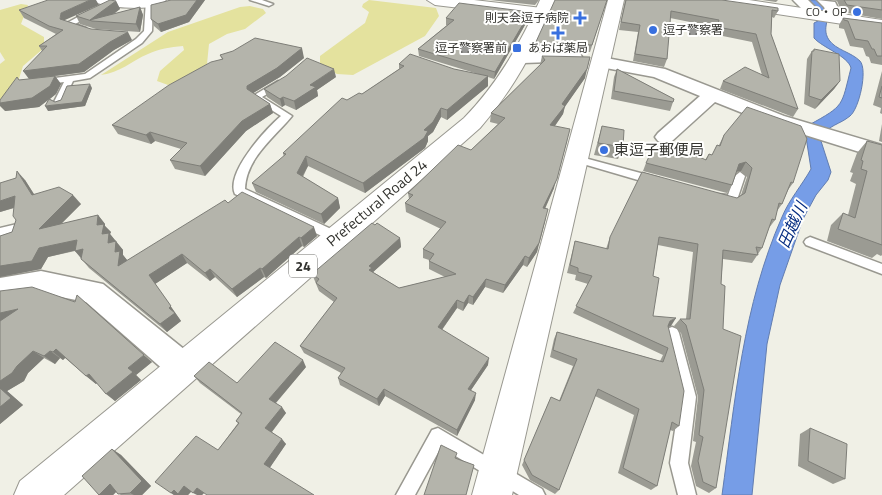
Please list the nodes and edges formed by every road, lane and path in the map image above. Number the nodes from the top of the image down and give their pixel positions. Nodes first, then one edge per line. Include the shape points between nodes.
1 (254, 0) edge
2 (435, 0) edge
3 (616, 0) edge
4 (718, 0) edge
5 (800, 0) edge
6 (824, 0) edge
7 (153, 1) edge
8 (107, 2) edge
9 (269, 4) dead end
10 (545, 7) edge
11 (811, 14) junction
12 (834, 18) junction
13 (882, 25) edge
14 (89, 31) edge
15 (523, 58) junction
16 (601, 60) junction
17 (70, 78) junction
18 (284, 81) edge
19 (36, 82) edge
20 (713, 94) junction
21 (59, 102) edge
22 (665, 136) dead end
23 (882, 152) edge
24 (577, 159) junction
25 (740, 176) edge
26 (671, 185) edge
27 (706, 193) edge
28 (17, 228) edge
29 (0, 233) edge
30 (336, 238) junction
31 (810, 242) dead end
32 (882, 270) edge
33 (0, 289) edge
34 (672, 333) edge
35 (184, 368) junction
36 (495, 484) edge
37 (34, 495) edge
38 (405, 495) edge
39 (536, 495) edge
40 (687, 495) edge

1 - 9 lane
2 - 10 street
3 - 16 street
4 - 11 street
5 - 11 street
6 - 12 street via 830,5
7 - 8 street
7 - 17 lane via 148,31 87,76
8 - 14 lane via 70,24
10 - 15 street, Prefectural Road 24 / 24
11 - 12 street
12 - 13 street
15 - 16 street
15 - 30 street, Prefectural Road 24 / 24 via 472,123
16 - 20 street via 659,73
16 - 24 street
17 - 19 lane
17 - 21 lane
18 - 30 lane via 256,97 287,116 266,135 243,173 239,191
20 - 22 street
20 - 23 street via 800,127
24 - 26 lane
24 - 36 street
25 - 27 lane via 732,200
28 - 29 lane
30 - 35 street, Prefectural Road 24 / 24
31 - 32 lane
33 - 35 street via 41,282 93,292
34 - 40 lane via 688,397 679,464
35 - 37 street, Prefectural Road 24 / 24
36 - 38 lane via 438,436
36 - 39 lane

